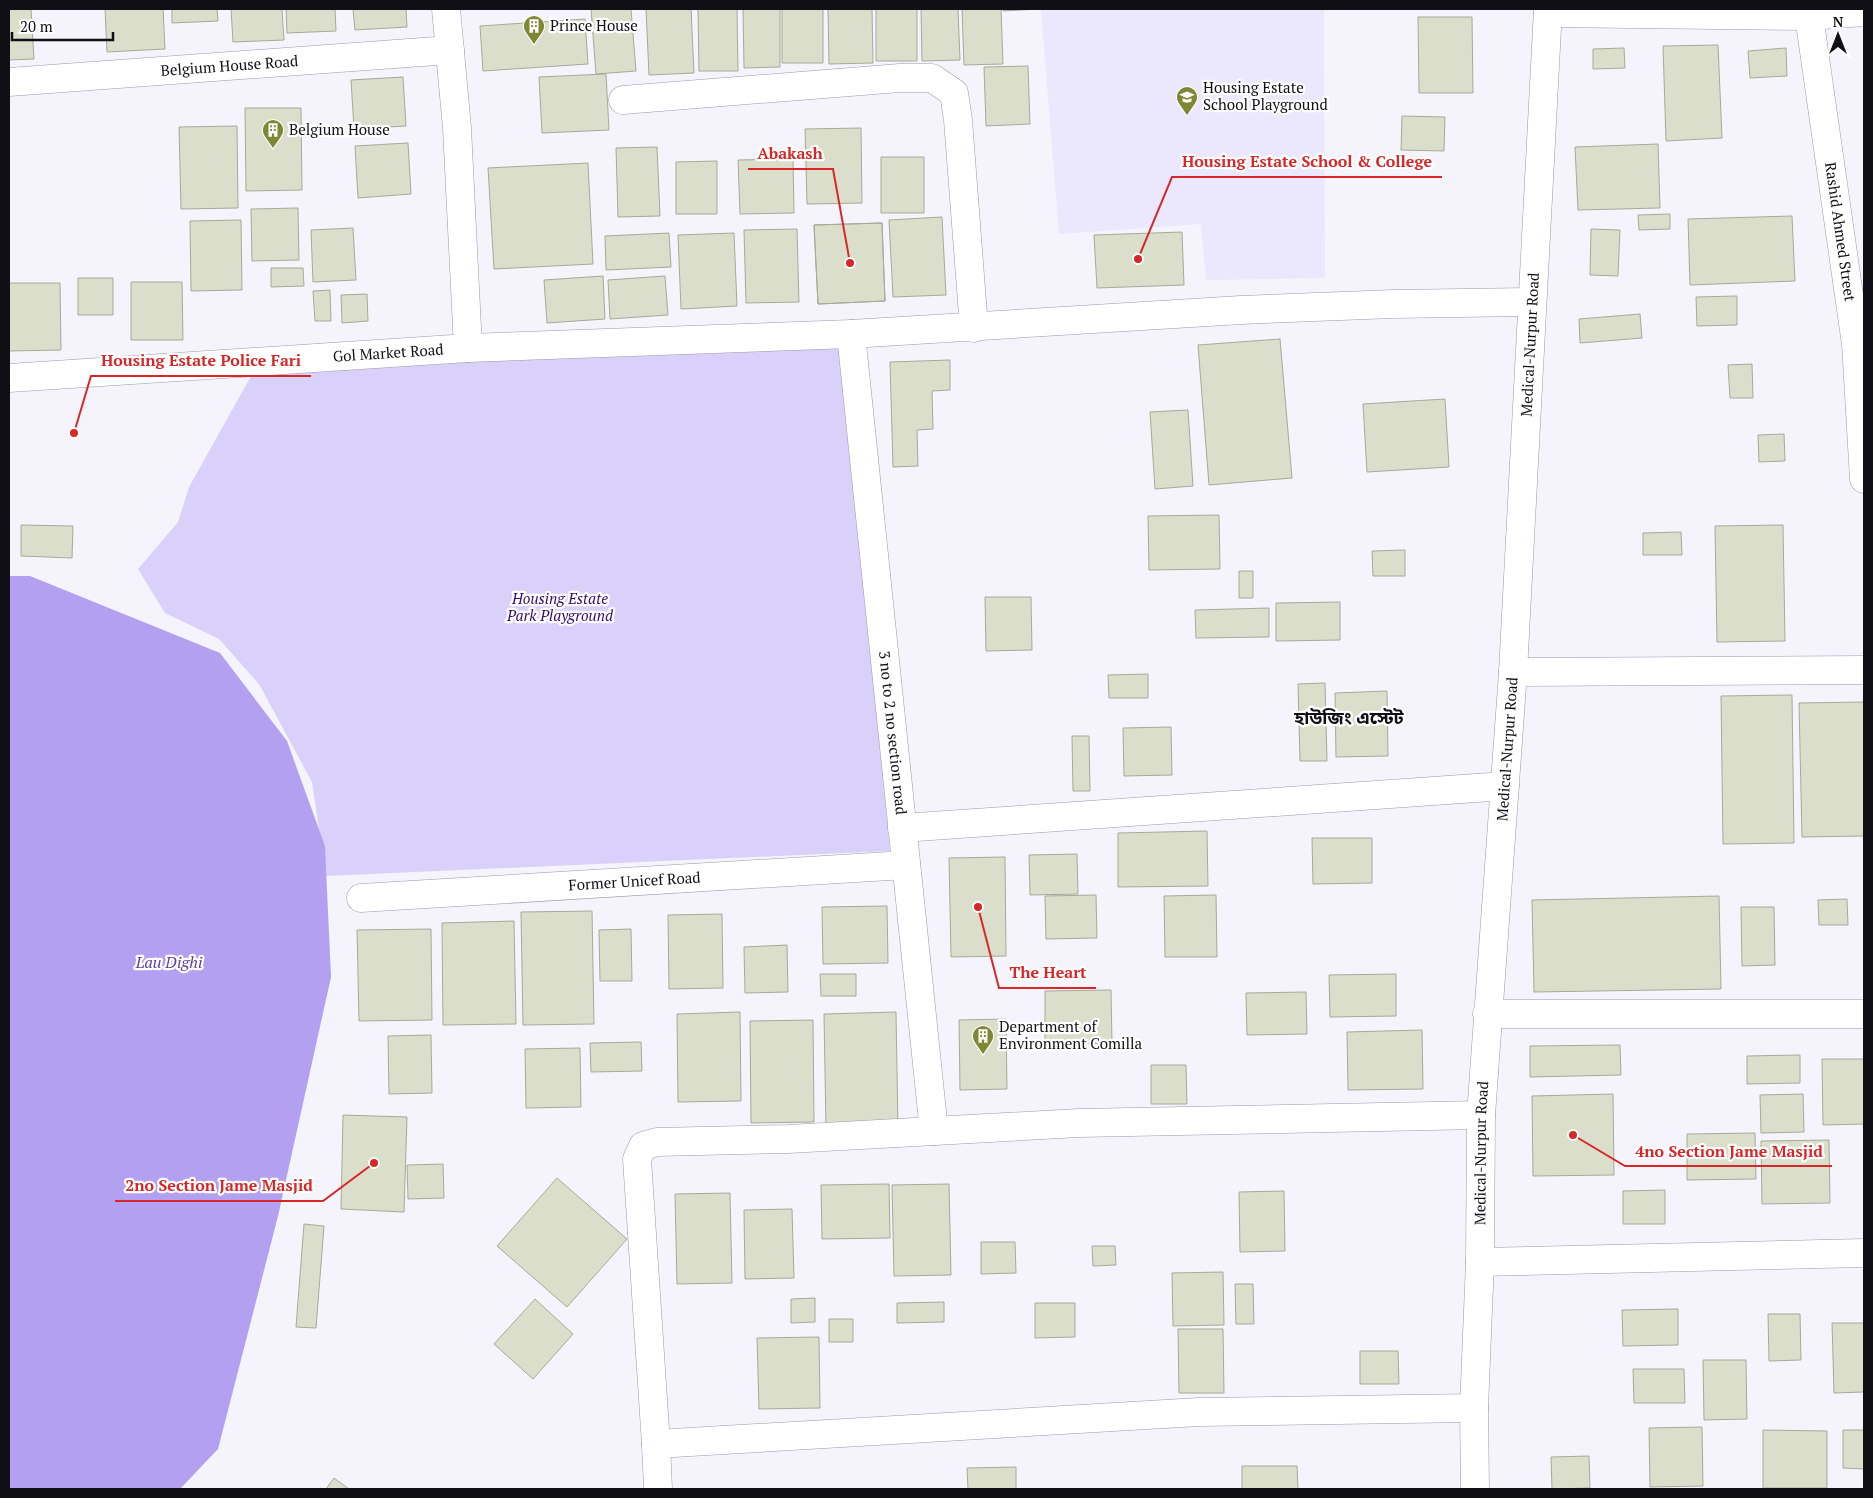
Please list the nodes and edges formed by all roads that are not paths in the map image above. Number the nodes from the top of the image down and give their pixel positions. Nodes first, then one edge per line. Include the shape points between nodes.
1 (446, 9) edge
2 (1548, 11) edge
3 (1864, 12) edge
4 (1809, 16) junction
5 (450, 50) junction
6 (9, 82) edge
7 (623, 100) dead end
8 (1532, 302) junction
9 (974, 328) junction
10 (851, 334) junction
11 (1860, 344) edge
12 (468, 348) junction
13 (9, 378) edge
14 (1864, 479) edge
15 (1864, 670) edge
16 (1513, 672) junction
17 (1505, 786) junction
18 (902, 828) junction
19 (906, 865) junction
20 (361, 898) dead end
21 (1487, 1014) junction
22 (1864, 1014) edge
23 (1481, 1114) junction
24 (934, 1131) junction
25 (1864, 1253) edge
26 (1480, 1262) junction
27 (1474, 1408) junction
28 (656, 1444) junction
29 (658, 1489) edge
30 (1474, 1489) edge

1 - 5 street
2 - 4 street
2 - 8 street, Medical-Nurpur Road
3 - 4 street
4 - 11 street, Rashid Ahmed Street
5 - 6 street, Belgium House Road
5 - 12 street
7 - 9 street via 932,78 954,93
8 - 9 street, Gol Market Road via 1241,310
8 - 16 street, Medical-Nurpur Road
9 - 10 street, Gol Market Road
10 - 12 street, Gol Market Road
10 - 18 street, 3 no to 2 no section road
11 - 14 street, Rashid Ahmed Street
12 - 13 street, Gol Market Road
15 - 16 street
16 - 17 street, Medical-Nurpur Road
17 - 18 street
17 - 21 street, Medical-Nurpur Road
18 - 19 street, 3 no to 2 no section road
19 - 20 street, Former Unicef Road
19 - 24 street, 3 no to 2 no section road
21 - 22 street
21 - 23 street, Medical-Nurpur Road
23 - 24 street via 1214,1119
23 - 26 street, Medical-Nurpur Road
24 - 28 street via 657,1142 643,1146 637,1159
25 - 26 street
26 - 27 street, Medical-Nurpur Road
27 - 28 street via 1199,1412
27 - 30 street, Medical-Nurpur Road
28 - 29 street

